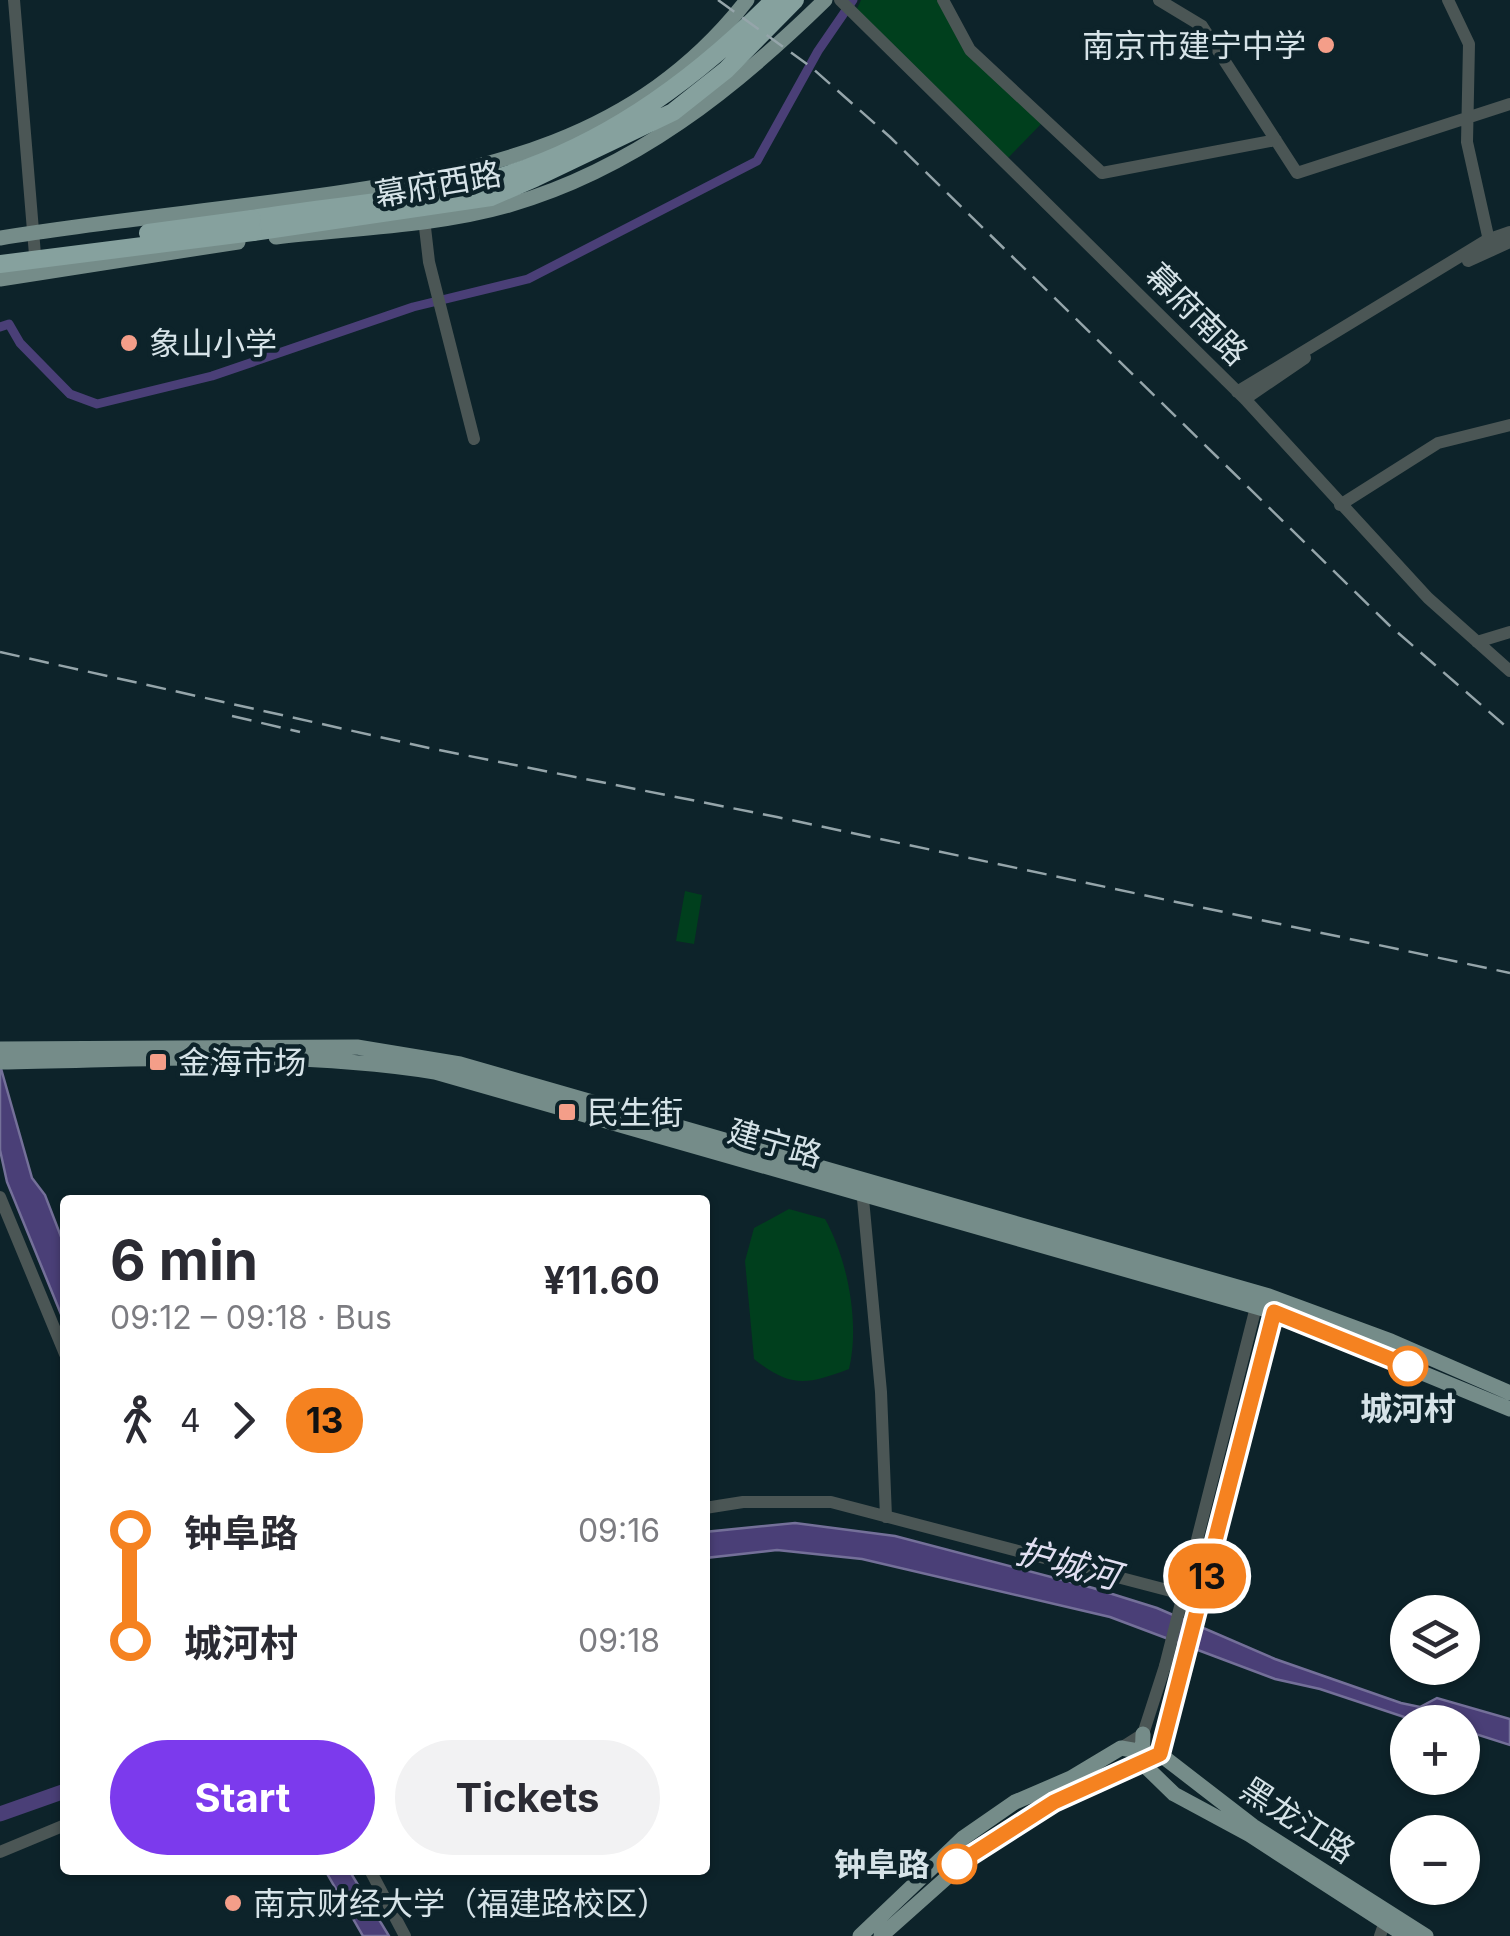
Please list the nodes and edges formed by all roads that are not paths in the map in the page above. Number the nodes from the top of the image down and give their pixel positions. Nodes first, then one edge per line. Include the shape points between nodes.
1 (14, 0) edge
2 (747, 0) edge
3 (774, 0) edge
4 (795, 0) edge
5 (825, 0) edge
6 (840, 0) edge
7 (942, 0) edge
8 (1159, 0) edge
9 (1448, 0) edge
10 (721, 64) junction
11 (1510, 104) edge
12 (1467, 121) junction
13 (1276, 140) junction
14 (520, 156) junction
15 (482, 182) junction
16 (303, 198) junction
17 (464, 202) junction
18 (350, 204) junction
19 (509, 205) junction
20 (424, 219) junction
21 (85, 226) junction
22 (258, 230) junction
23 (1510, 232) edge
24 (32, 233) junction
25 (0, 238) edge
26 (1510, 242) edge
27 (1491, 248) junction
28 (34, 256) junction
29 (0, 259) edge
30 (93, 264) junction
31 (36, 273) junction
32 (0, 279) edge
33 (1241, 396) junction
34 (1510, 425) edge
35 (474, 439) dead end
36 (1340, 506) junction
37 (1510, 632) edge
38 (1477, 642) junction
39 (1510, 671) edge
40 (0, 1049) edge
41 (138, 1052) junction
42 (1, 1062) edge
43 (860, 1180) junction
44 (0, 1197) edge
45 (864, 1198) junction
46 (1262, 1301) junction
47 (1274, 1312) junction
48 (60, 1342) edge
49 (1510, 1393) edge
50 (1510, 1409) edge
51 (710, 1507) edge
52 (886, 1517) junction
53 (1183, 1595) junction
54 (1202, 1596) junction
55 (1143, 1734) junction
56 (1120, 1748) junction
57 (1160, 1754) junction
58 (1142, 1758) junction
59 (60, 1827) edge
60 (0, 1852) edge
61 (373, 1875) edge
62 (1384, 1923) edge
63 (405, 1936) edge
64 (860, 1936) edge
65 (881, 1936) edge
66 (1406, 1936) edge
67 (1426, 1936) edge

1 - 24 street
2 - 14 main road, 幕府西路 via 713,44 663,84 610,117
3 - 10 highway, 幕府西路
4 - 10 highway, 幕府西路
5 - 19 main road, 幕府西路 via 703,110 609,165
6 - 33 street, 幕府南路
7 - 13 street via 970,50 1102,173
8 - 13 street via 1202,26
9 - 12 street via 1469,44
10 - 15 highway, 幕府西路 via 580,145
10 - 17 highway, 幕府西路 via 672,112 594,153
11 - 12 street
12 - 13 street via 1297,173
12 - 27 street
14 - 15 highway
14 - 16 main road, 幕府西路
15 - 18 highway, 幕府西路
16 - 18 highway
16 - 21 main road, 幕府西路
17 - 19 highway
17 - 22 highway, 幕府西路
18 - 22 highway, 幕府西路
19 - 20 main road, 幕府西路
20 - 22 main road, 幕府西路
20 - 35 street
21 - 24 main road, 幕府西路
21 - 30 main road via 78,249
22 - 29 highway, 幕府西路, bridge
22 - 30 main road, 幕府西路
23 - 33 street via 1454,259
24 - 25 main road, 幕府西路
24 - 28 street
26 - 27 street
27 - 33 street
28 - 29 main road
28 - 31 street
30 - 31 main road, 幕府西路
31 - 32 main road, 幕府西路
33 - 36 street, 幕府南路
34 - 36 street via 1438,443
36 - 38 street, 幕府南路
37 - 38 street
38 - 39 street, 幕府南路
40 - 41 main road, 建宁路
41 - 42 main road, 建宁路
41 - 43 main road, 建宁路 via 356,1047 424,1056
41 - 45 main road, 建宁路 via 354,1061 434,1072
43 - 45 street
43 - 46 main road, 建宁路
44 - 48 street
45 - 46 main road, 建宁路
45 - 52 street
46 - 47 main road, 建宁路
46 - 49 main road, 建宁路
46 - 53 street
47 - 50 main road, 建宁路
47 - 54 street
51 - 52 street via 831,1502
52 - 53 street
53 - 54 street
53 - 55 street, bridge
54 - 57 street
55 - 56 street
55 - 58 main road
56 - 58 main road
56 - 64 main road via 1015,1802 962,1838
57 - 58 main road
57 - 62 main road, 黑龙江路
58 - 62 main road, 黑龙江路 via 1174,1794
58 - 65 main road via 980,1848
59 - 60 street
61 - 63 street
62 - 66 main road, 黑龙江路
62 - 67 main road, 黑龙江路

